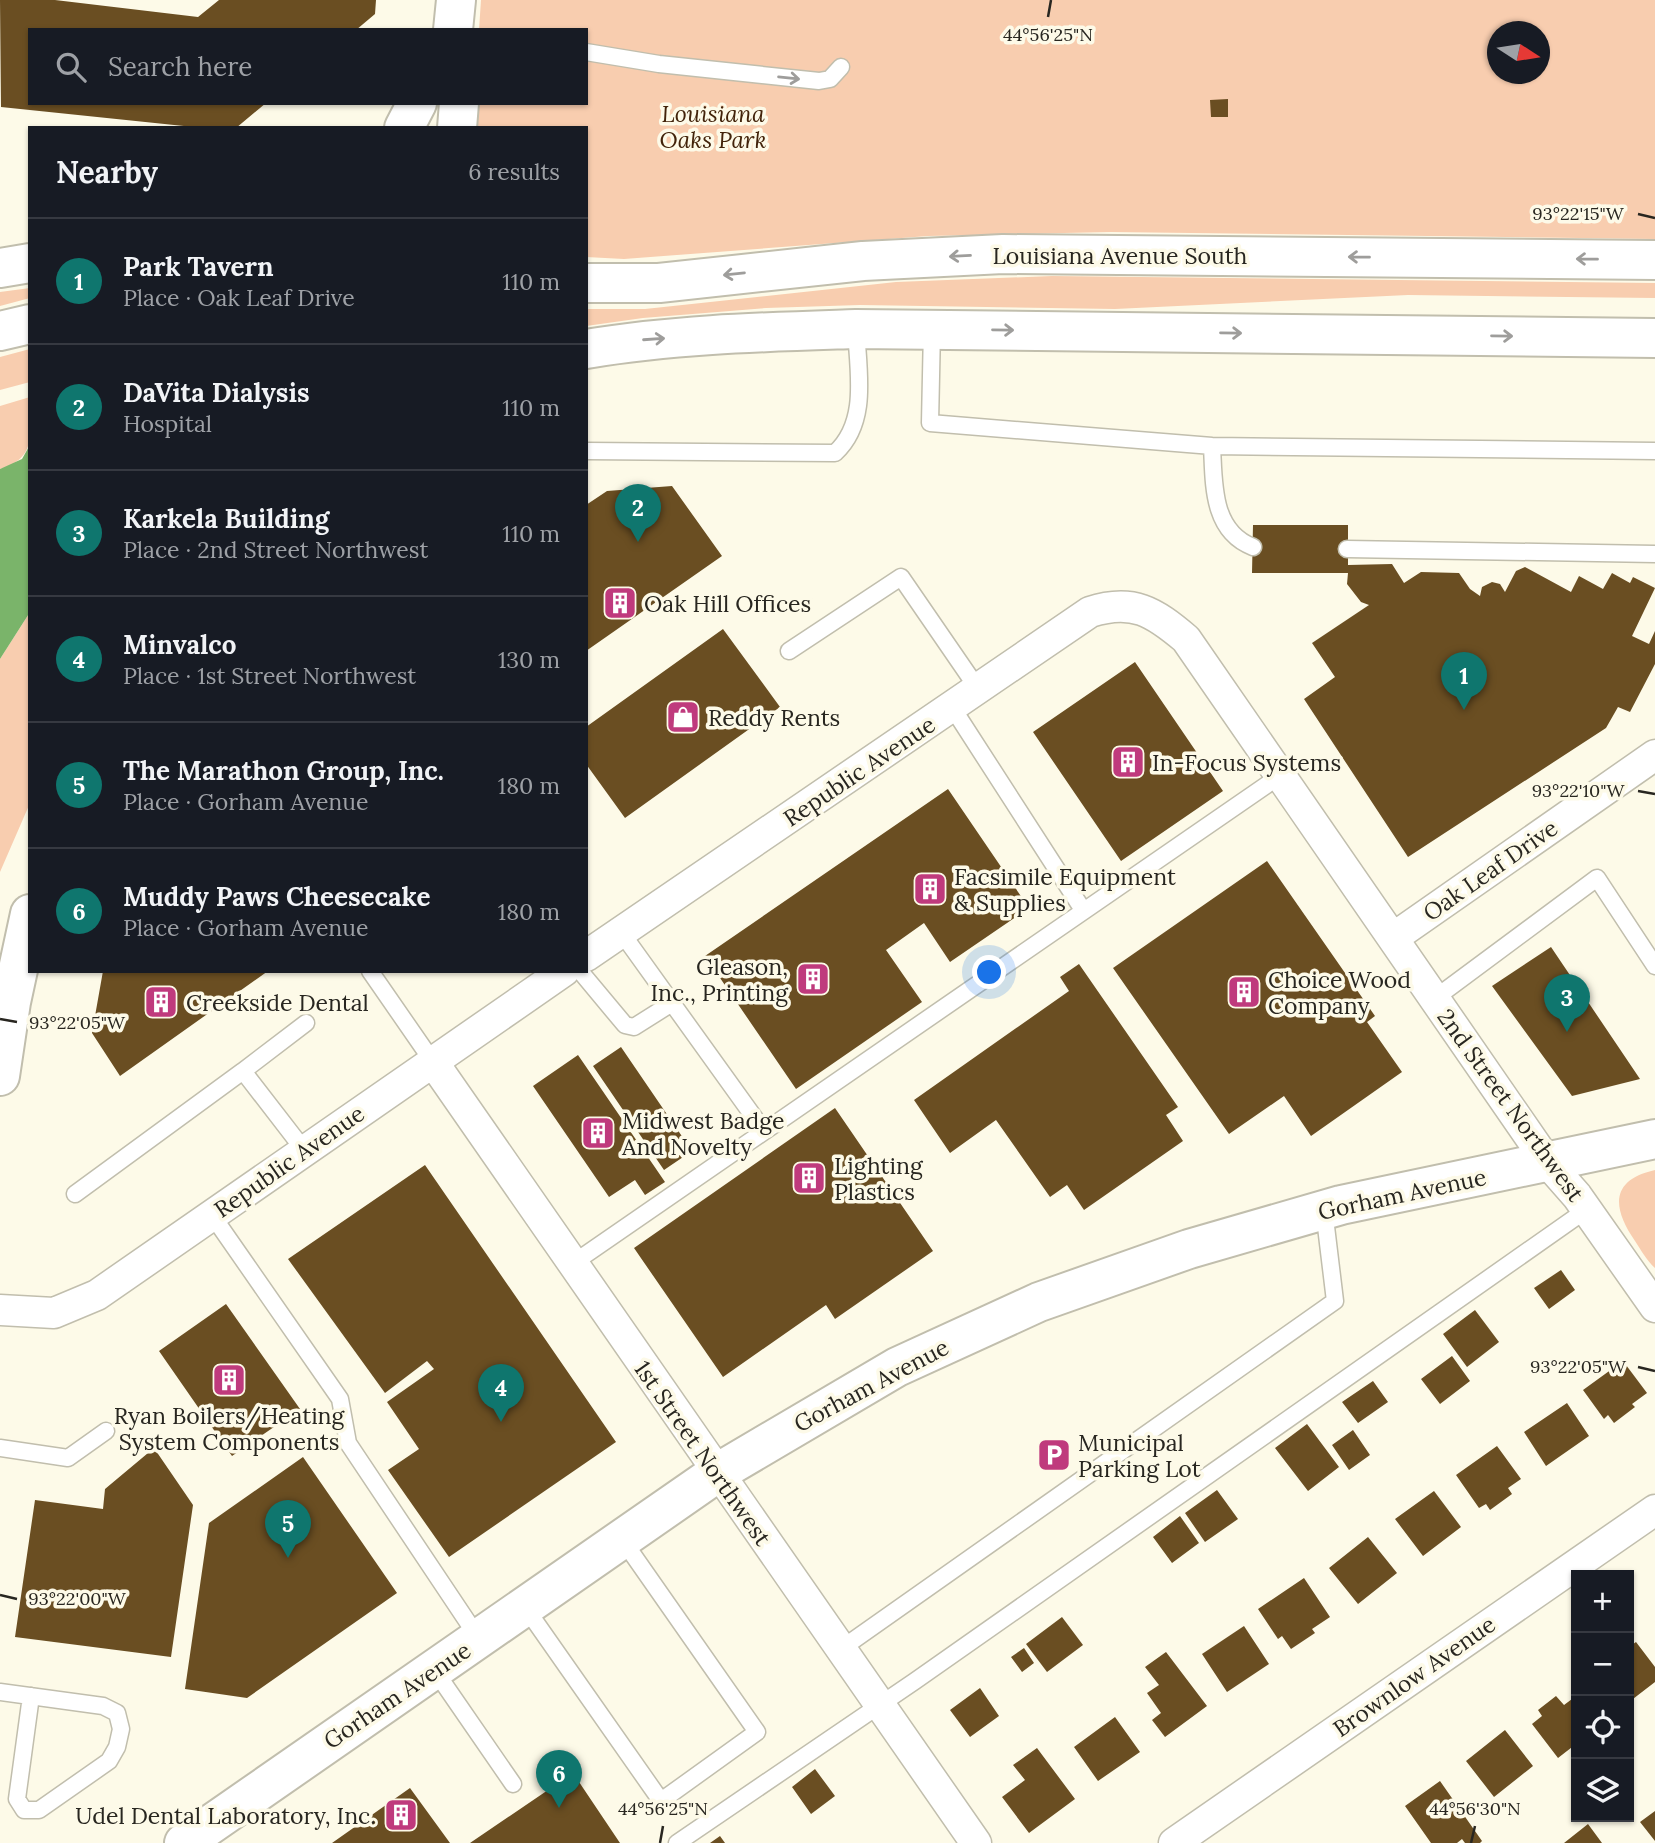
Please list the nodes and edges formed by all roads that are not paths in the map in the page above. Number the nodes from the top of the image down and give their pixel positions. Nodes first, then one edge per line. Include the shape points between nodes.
1 (588, 52) edge
2 (841, 67) dead end
3 (416, 105) edge
4 (459, 105) edge
5 (405, 126) edge
6 (457, 126) edge
7 (1655, 260) edge
8 (28, 263) edge
9 (0, 268) edge
10 (588, 283) edge
11 (28, 324) edge
12 (856, 329) junction
13 (932, 329) junction
14 (0, 331) edge
15 (1655, 338) edge
16 (588, 349) edge
17 (1212, 446) junction
18 (588, 451) edge
19 (1655, 451) edge
20 (1252, 547) dead end
21 (1347, 549) dead end
22 (1655, 554) edge
23 (1138, 608) joint
24 (789, 651) dead end
25 (978, 689) junction
26 (952, 707) junction
27 (1655, 755) edge
28 (1281, 775) junction
29 (1083, 910) junction
30 (28, 923) edge
31 (621, 932) junction
32 (1393, 937) junction
33 (588, 955) edge
34 (1655, 966) edge
35 (371, 973) edge
36 (561, 973) edge
37 (582, 973) edge
38 (1434, 999) junction
39 (672, 1003) junction
40 (306, 1023) dead end
41 (433, 1062) junction
42 (243, 1071) junction
43 (0, 1076) edge
44 (764, 1131) junction
45 (1655, 1139) edge
46 (304, 1150) junction
47 (1548, 1163) junction
48 (75, 1194) dead end
49 (1324, 1210) junction
50 (1586, 1210) junction
51 (212, 1215) junction
52 (572, 1264) junction
53 (1655, 1307) edge
54 (0, 1310) edge
55 (106, 1431) dead end
56 (0, 1448) edge
57 (717, 1473) junction
58 (1655, 1510) edge
59 (622, 1539) junction
60 (525, 1607) junction
61 (479, 1639) junction
62 (841, 1649) junction
63 (433, 1668) junction
64 (0, 1692) edge
65 (31, 1696) junction
66 (879, 1704) junction
67 (513, 1784) dead end
68 (184, 1843) edge
69 (677, 1843) edge
70 (976, 1843) edge
71 (1174, 1843) edge

1 -> 2 lane via 819,81 830,79
3 - 5 main road
4 - 6 main road
7 -> 10 main road, Louisiana Avenue South via 1003,254 863,261 659,283
8 - 9 main road
11 - 14 main road
12 - 13 main road
16 -> 12 main road via 667,338
12 - 18 lane via 858,409 850,439 835,453
13 -> 15 main road
13 - 17 lane via 930,423
17 - 19 lane
17 - 20 lane via 1220,517
21 - 22 lane
23 - 25 street, Republic Avenue via 1113,604 1090,612
23 - 28 street, 2nd Street Northwest via 1162,619 1186,639
24 - 25 lane via 901,576
25 - 26 street, Republic Avenue
26 - 29 lane
26 - 31 street, Republic Avenue
27 - 32 street, Oak Leaf Drive
28 - 29 lane
28 - 32 street, 2nd Street Northwest
29 - 44 lane
30 - 43 main road
31 - 33 street, Republic Avenue
31 - 39 lane
32 - 38 street, 2nd Street Northwest
34 - 38 lane via 1597,877
35 - 41 lane
36 - 41 street, Republic Avenue
37 - 39 lane via 625,1025 634,1027
38 - 47 street, 2nd Street Northwest
39 - 44 lane
40 - 42 lane
41 - 46 street, Republic Avenue
41 - 52 street, 1st Street Northwest
42 - 46 lane
42 - 48 lane
44 - 52 lane
45 - 47 main road, Gorham Avenue
46 - 51 street, Republic Avenue
47 - 49 main road, Gorham Avenue
47 - 50 street, 2nd Street Northwest
49 - 57 main road, Gorham Avenue via 1189,1249 1039,1302 897,1367
49 - 62 lane via 1335,1301
50 - 53 street, 2nd Street Northwest
50 - 66 lane
51 - 54 street, Republic Avenue via 97,1295 54,1313
51 - 61 lane via 340,1399 348,1443
52 - 57 street, 1st Street Northwest
55 - 56 lane via 68,1458
57 - 59 main road, Gorham Avenue
57 - 62 street, 1st Street Northwest
58 - 71 street, Brownlow Avenue
59 - 60 main road, Gorham Avenue
59 - 60 lane via 757,1732 661,1801
60 - 61 main road, Gorham Avenue
61 - 63 main road, Gorham Avenue
62 - 66 street, 1st Street Northwest
63 - 67 lane
63 - 68 main road, Gorham Avenue
64 - 65 lane
65 - 65 lane via 103,1706 117,1713 121,1729 109,1760 39,1810 24,1810 17,1799
66 - 69 lane
66 - 70 street, 1st Street Northwest

